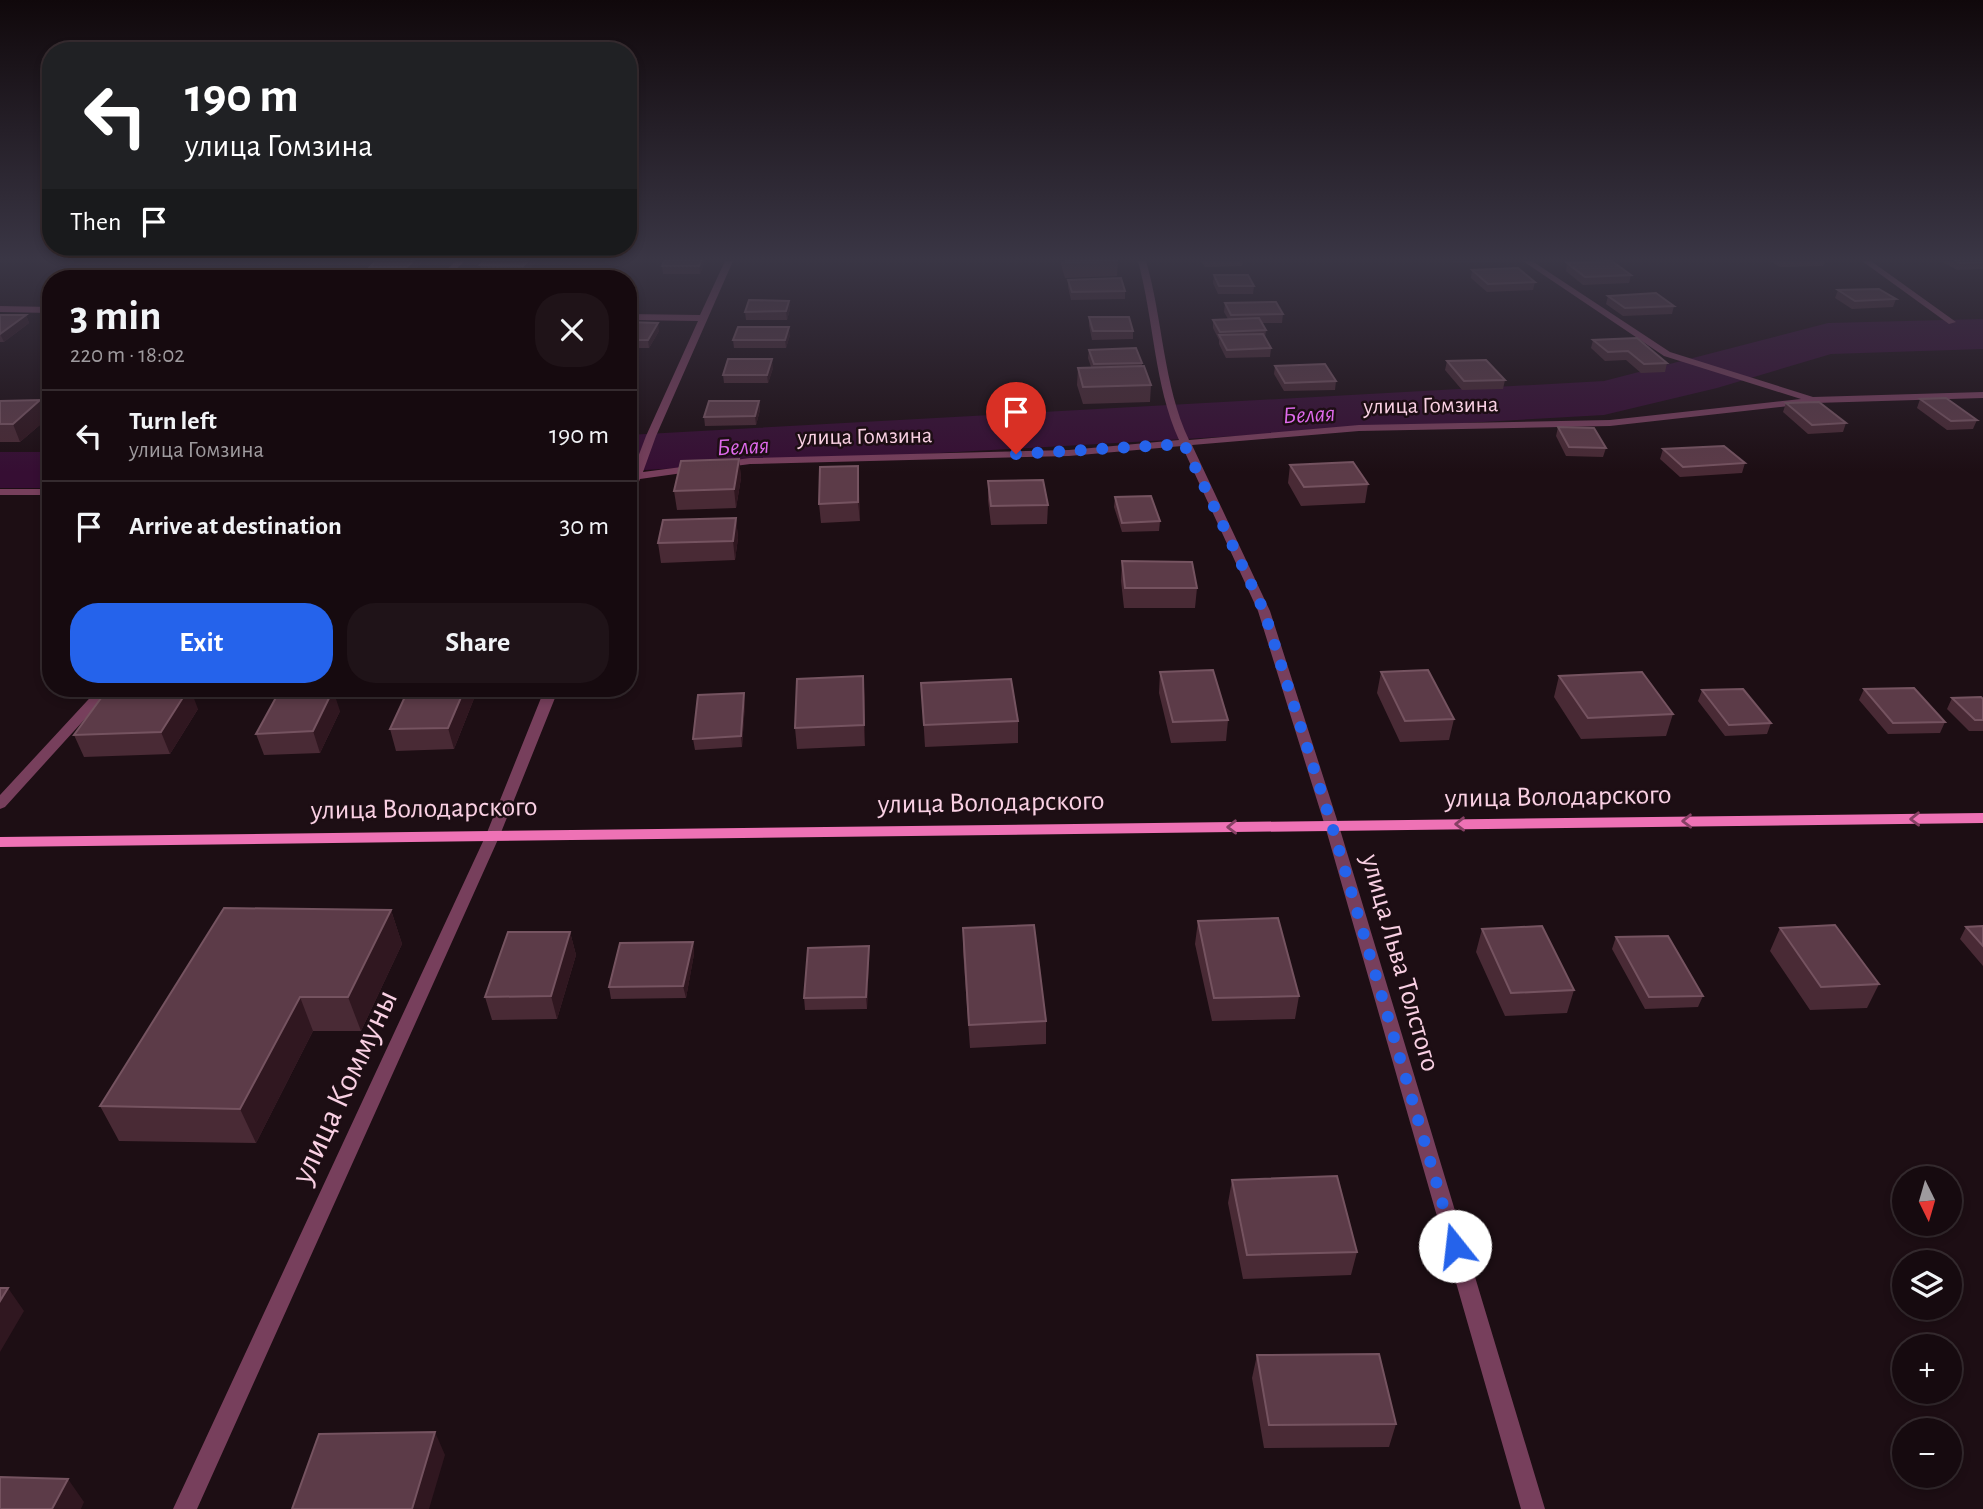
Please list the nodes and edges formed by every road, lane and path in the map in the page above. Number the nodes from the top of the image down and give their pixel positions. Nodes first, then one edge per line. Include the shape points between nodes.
1 (696, 331) edge
2 (1158, 331) edge
3 (1633, 331) edge
4 (1983, 395) edge
5 (1815, 400) junction
6 (1184, 444) junction
7 (637, 466) edge
8 (637, 476) edge
9 (0, 492) edge
10 (42, 492) edge
11 (98, 697) edge
12 (548, 697) edge
13 (0, 804) edge
14 (1983, 818) edge
15 (1332, 826) junction
16 (493, 835) junction
17 (0, 842) edge
18 (185, 1509) edge
19 (1533, 1509) edge

1 - 7 street
2 - 6 street, улица Льва Толстого via 1172,414
3 - 5 street via 1667,354
4 - 5 street, улица Гомзина
5 - 6 street, улица Гомзина via 1610,424 1359,428
6 - 8 street, улица Гомзина via 1069,453 750,461
6 - 15 street, улица Льва Толстого via 1264,611
9 - 10 street
11 - 13 street
12 - 16 street, улица Коммуны
14 -> 15 main road, улица Володарского
15 -> 16 main road, улица Володарского
15 - 19 street, улица Льва Толстого
16 - 17 main road, улица Володарского
16 - 18 street, улица Коммуны

